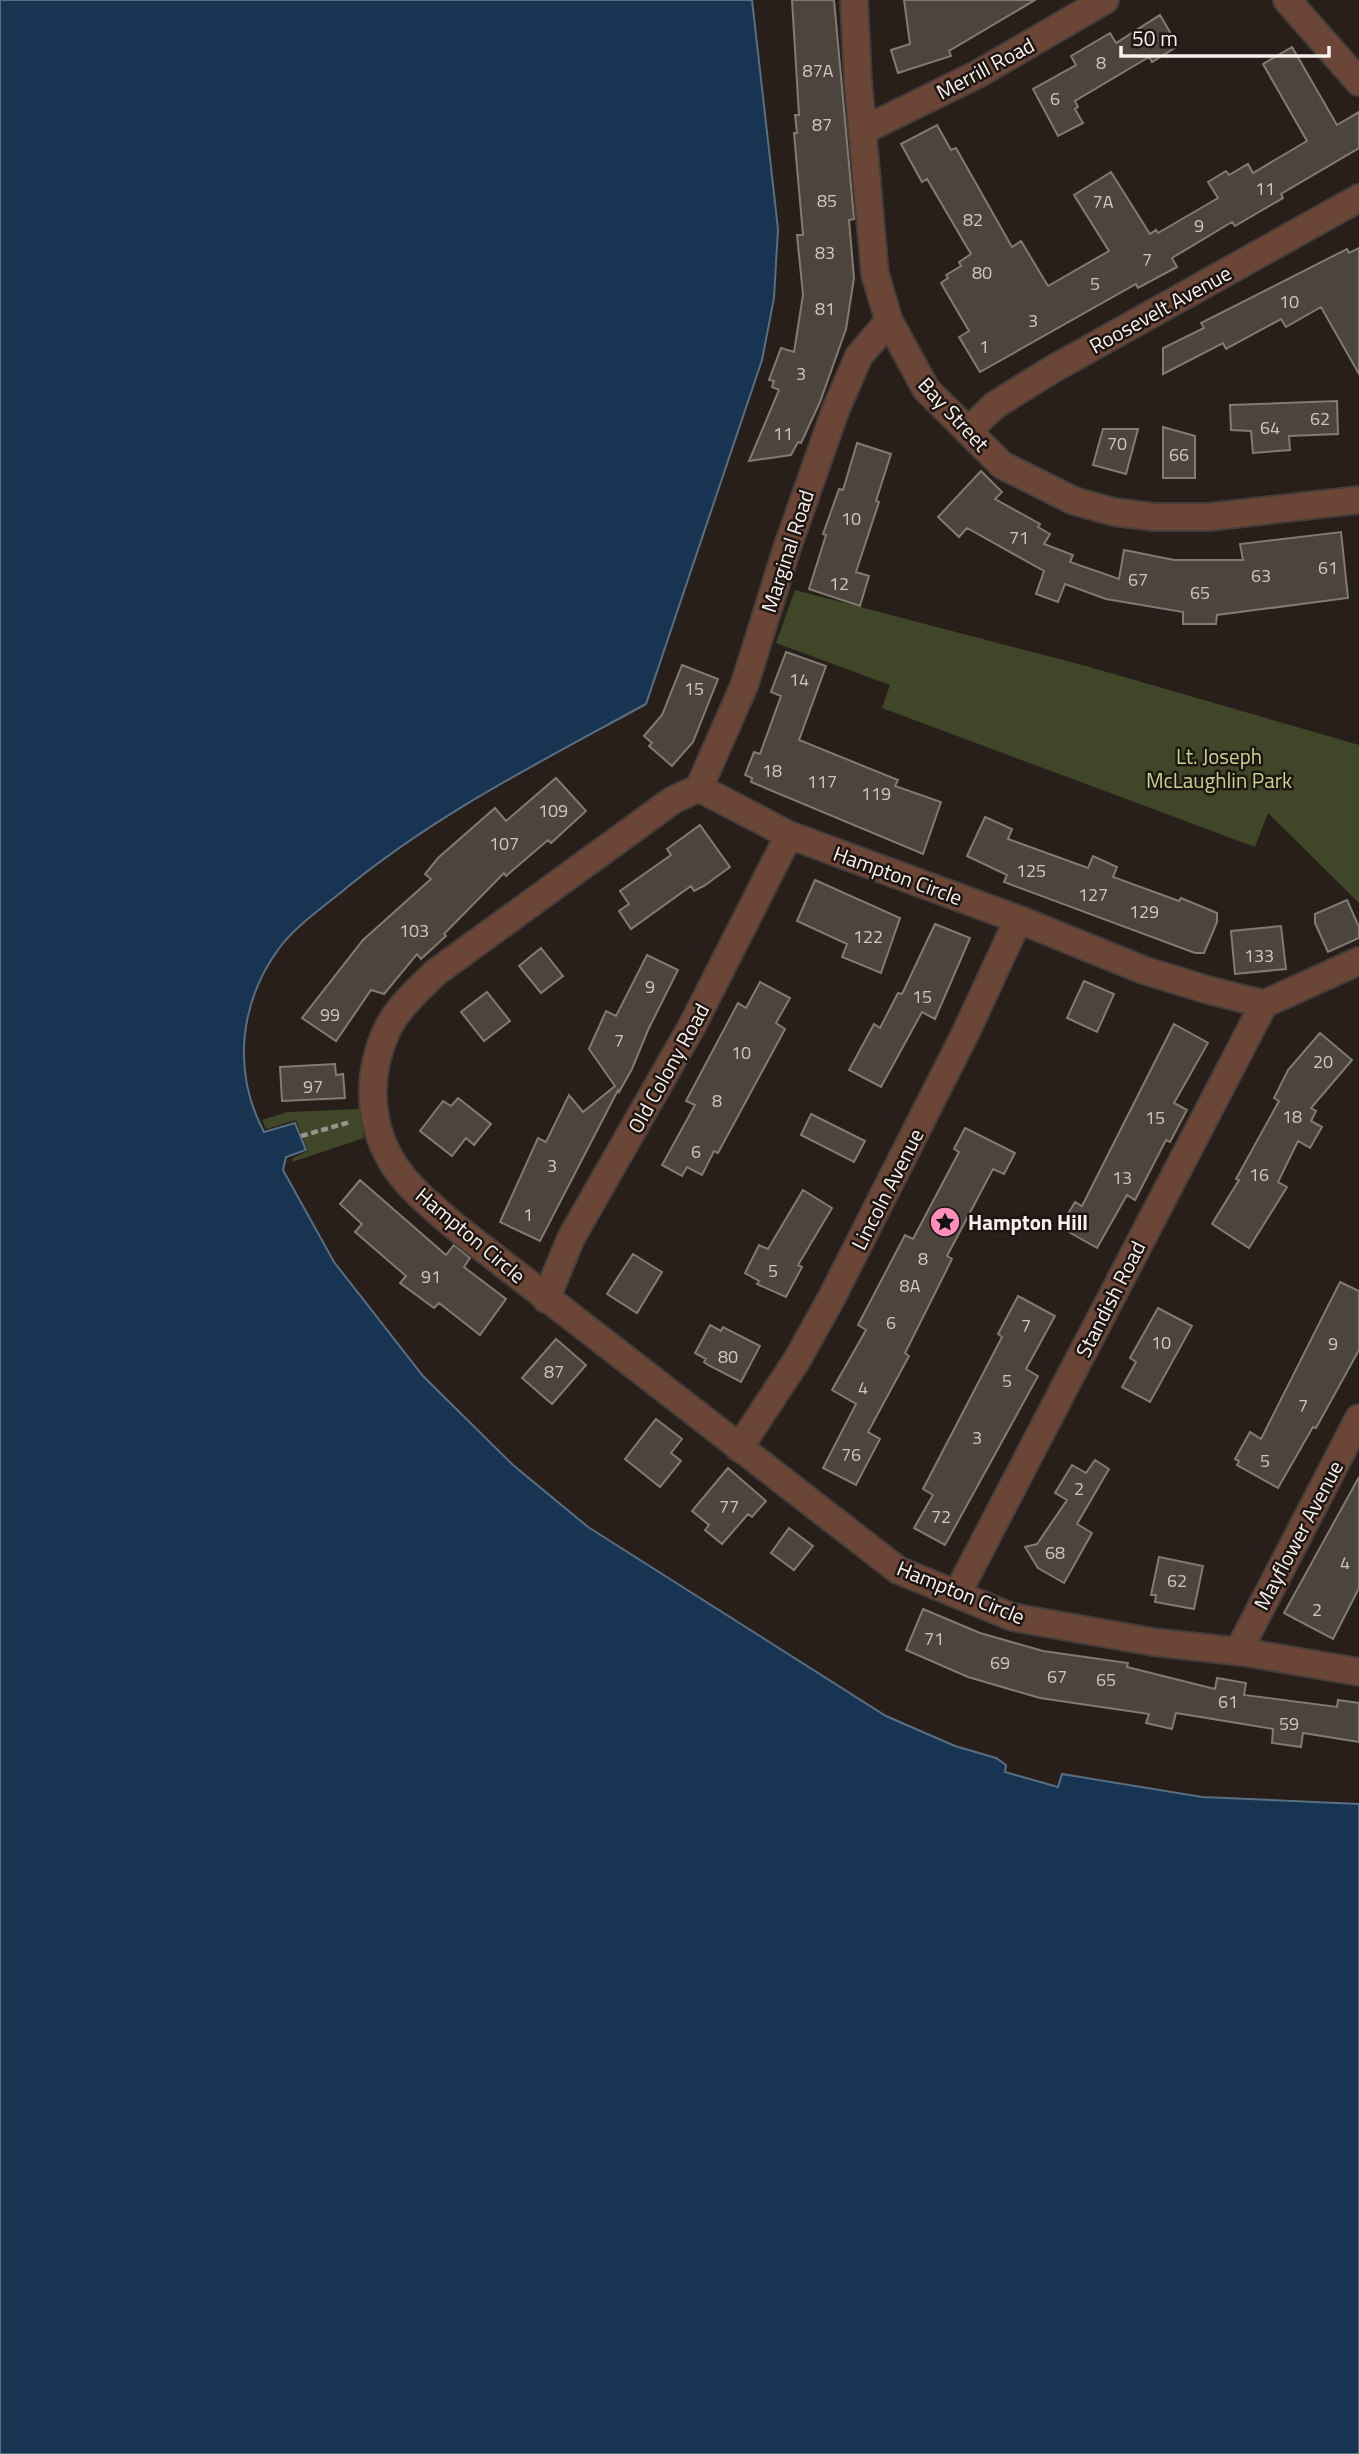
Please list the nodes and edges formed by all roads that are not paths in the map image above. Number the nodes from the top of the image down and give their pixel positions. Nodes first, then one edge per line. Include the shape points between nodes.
1 (855, 0) edge
2 (1105, 0) edge
3 (1287, 0) edge
4 (1359, 82) edge
5 (862, 131) junction
6 (1359, 198) edge
7 (889, 321) junction
8 (969, 430) junction
9 (1359, 500) edge
10 (699, 788) junction
11 (789, 835) junction
12 (1018, 920) junction
13 (1359, 961) edge
14 (1264, 1004) junction
15 (546, 1299) junction
16 (1359, 1418) edge
17 (739, 1448) junction
18 (957, 1594) junction
19 (1238, 1652) junction
20 (1359, 1672) edge

1 - 5 street, Bay Street
2 - 5 street, Merrill Road via 978,74
3 - 4 street
5 - 7 street, Bay Street via 875,274
6 - 8 street, Roosevelt Avenue via 1053,369 995,405
7 - 8 street, Bay Street via 926,389
7 - 10 street, Marginal Road via 859,356 836,409 744,686
8 - 9 street, Bay Street via 1002,465 1074,500 1114,512 1208,517
10 - 11 street, Hampton Circle
10 - 15 street, Hampton Circle via 673,800 435,972 405,1002 387,1029 377,1059 372,1087 374,1117 396,1168 453,1226
11 - 12 street, Hampton Circle
11 - 15 street, Old Colony Road via 692,1026 570,1238
12 - 14 street, Hampton Circle via 1143,970
12 - 17 street, Lincoln Avenue via 832,1297
13 - 14 street
14 - 18 street, Standish Road
15 - 17 street, Hampton Circle
16 - 19 street, Mayflower Avenue
17 - 18 street, Hampton Circle via 898,1570
18 - 19 street, Hampton Circle via 1012,1616
19 - 20 street, Hampton Circle

